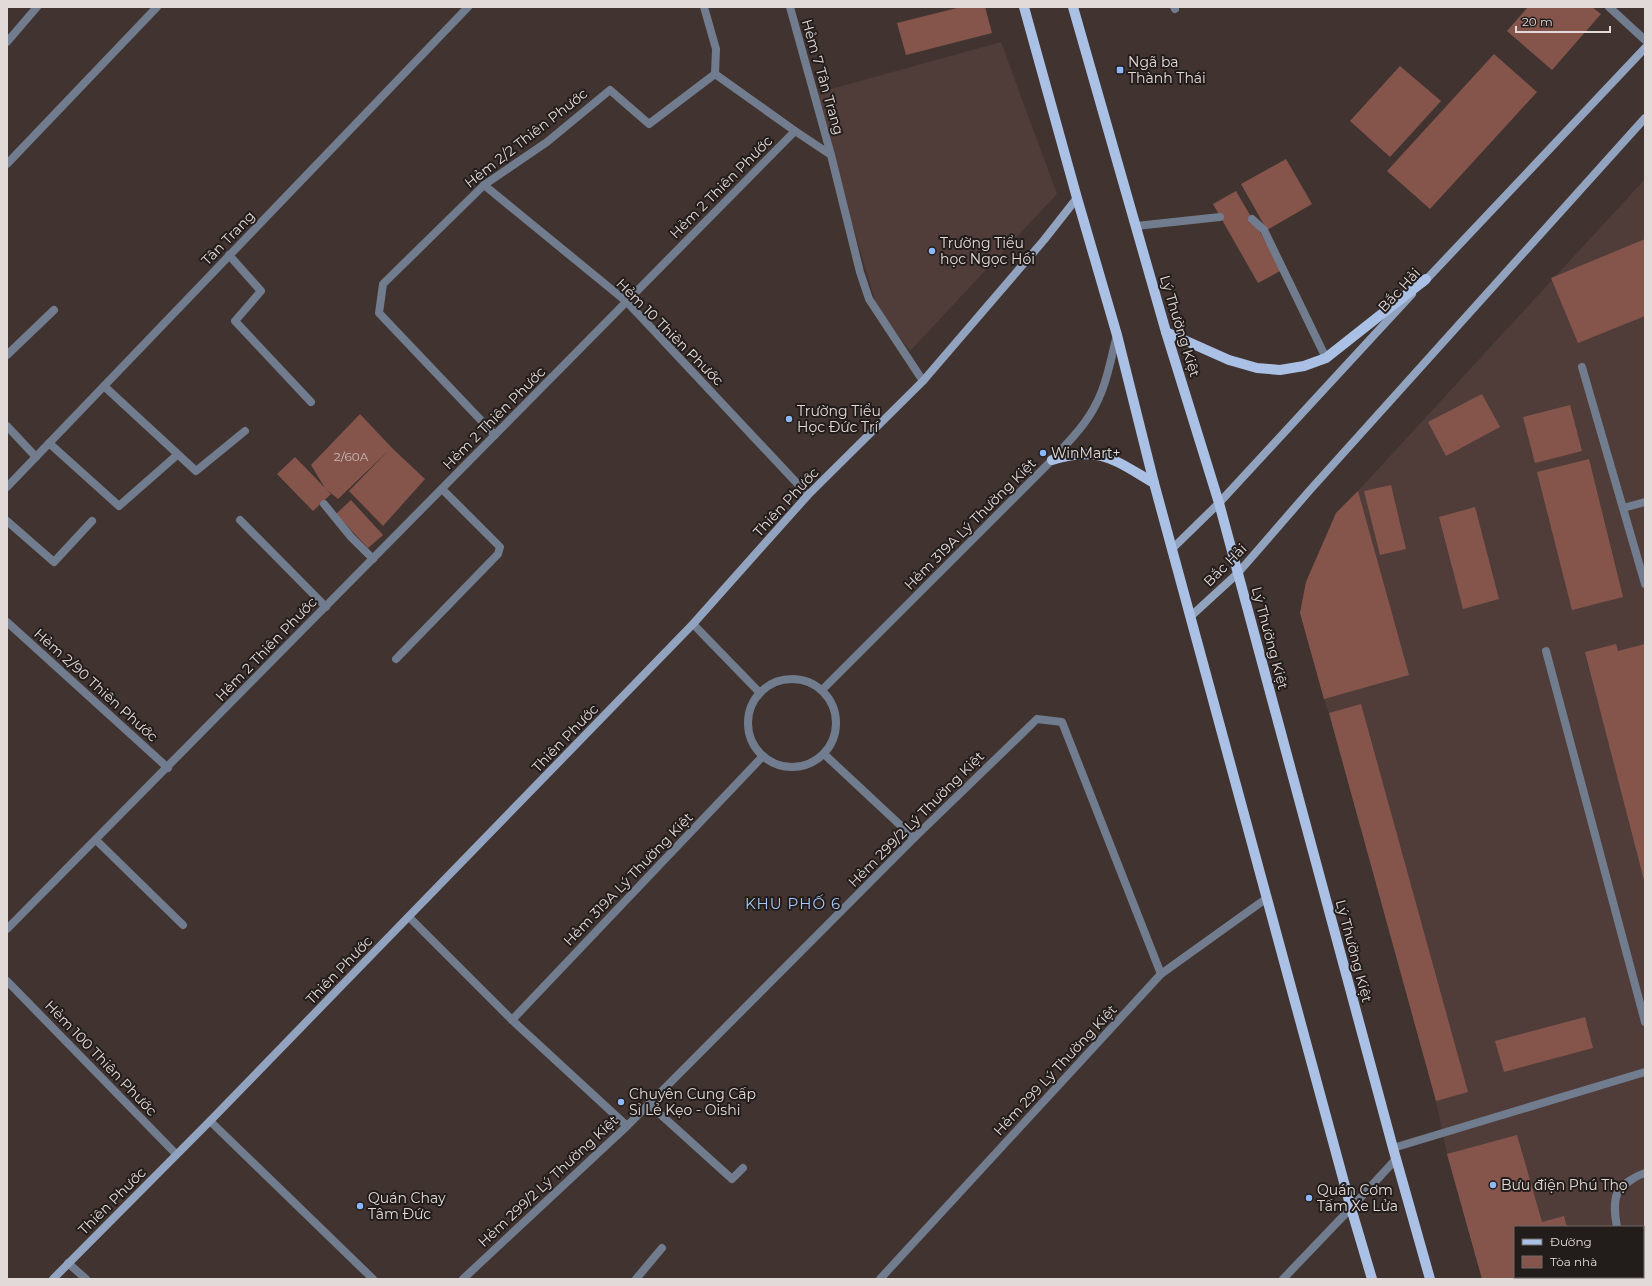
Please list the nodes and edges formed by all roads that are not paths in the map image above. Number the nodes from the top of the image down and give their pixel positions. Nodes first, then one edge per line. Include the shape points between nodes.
1 (37, 7) edge
2 (157, 7) edge
3 (468, 7) edge
4 (704, 7) edge
5 (790, 7) edge
6 (1024, 7) edge
7 (1073, 7) edge
8 (1609, 7) edge
9 (1645, 40) edge
10 (7, 42) edge
11 (1645, 48) edge
12 (715, 74) junction
13 (1645, 118) edge
14 (795, 131) junction
15 (831, 155) junction
16 (7, 164) edge
17 (484, 185) junction
18 (1077, 198) junction
19 (1220, 217) dead end
20 (1252, 219) dead end
21 (1136, 226) junction
22 (230, 255) junction
23 (1426, 279) junction
24 (627, 302) junction
25 (54, 310) dead end
26 (1166, 332) junction
27 (1118, 335) junction
28 (7, 355) edge
29 (1326, 358) junction
30 (1582, 367) dead end
31 (923, 381) junction
32 (104, 386) junction
33 (311, 402) dead end
34 (7, 426) edge
35 (245, 431) dead end
36 (495, 435) junction
37 (49, 443) junction
38 (177, 454) junction
39 (36, 457) junction
40 (1052, 460) junction
41 (1154, 483) junction
42 (7, 487) edge
43 (442, 489) junction
44 (808, 495) junction
45 (1645, 502) edge
46 (1219, 503) junction
47 (324, 504) dead end
48 (1623, 508) junction
49 (240, 520) dead end
50 (7, 521) edge
51 (92, 521) dead end
52 (1172, 549) junction
53 (373, 559) junction
54 (1238, 573) junction
55 (1645, 584) edge
56 (326, 607) junction
57 (1190, 617) junction
58 (7, 622) edge
59 (693, 624) junction
60 (1546, 651) dead end
61 (396, 659) dead end
62 (822, 690) junction
63 (760, 693) junction
64 (824, 754) junction
65 (763, 756) junction
66 (168, 768) junction
67 (914, 838) junction
68 (96, 840) junction
69 (1267, 898) junction
70 (409, 917) junction
71 (183, 925) dead end
72 (7, 929) edge
73 (1161, 974) junction
74 (7, 981) edge
75 (512, 1020) junction
76 (1645, 1022) edge
77 (1645, 1072) edge
78 (649, 1104) junction
79 (210, 1121) junction
80 (627, 1126) junction
81 (1393, 1148) junction
82 (176, 1154) junction
83 (1396, 1158) junction
84 (744, 1168) dead end
85 (1645, 1174) edge
86 (1351, 1208) junction
87 (1617, 1226) edge
88 (662, 1248) dead end
89 (68, 1263) junction
90 (53, 1279) edge
91 (86, 1279) edge
92 (373, 1279) edge
93 (463, 1279) edge
94 (636, 1279) edge
95 (880, 1279) edge
96 (1283, 1279) edge
97 (1372, 1279) edge
98 (1430, 1279) edge

1 - 10 street
2 - 16 street
3 - 22 street, Tân Trang
4 - 12 street via 716,49
5 - 15 street, Hẻm 7 Tân Trang
6 - 18 main road
7 - 21 main road, Lý Thường Kiệt
8 - 9 street
11 - 23 street, Bắc Hải
12 - 14 street
12 - 17 street, Hẻm 2/2 Thiên Phước via 649,124 610,90 547,142
13 - 54 street, Bắc Hải
14 - 15 street
14 - 24 street, Hẻm 2 Thiên Phước
15 - 31 street via 869,299
17 - 24 street, Hẻm 10 Thiên Phước
17 - 36 street, Hẻm 2/2 Thiên Phước via 383,284 379,314
18 - 27 main road
18 - 31 street, Thiên Phước
19 - 21 street
20 - 29 street via 1264,230
21 - 26 main road, Lý Thường Kiệt
22 - 32 street, Tân Trang
22 - 33 street via 261,291 235,321
23 - 29 main road
23 - 46 street, Bắc Hải
24 - 36 street, Hẻm 2 Thiên Phước
24 - 44 street, Hẻm 10 Thiên Phước
25 - 28 street
26 - 29 main road via 1229,360 1257,368 1280,370 1304,366
26 - 46 main road, Lý Thường Kiệt
27 - 40 street, Hẻm 319A Lý Thường Kiệt via 1096,405 1082,426
27 - 41 main road
30 - 48 street
31 - 44 street, Thiên Phước
32 - 37 street, Tân Trang
32 - 38 street
34 - 39 street
35 - 38 street via 196,471
36 - 43 street, Hẻm 2 Thiên Phước
37 - 38 street via 119,506
37 - 39 street, Tân Trang
39 - 42 street, Tân Trang
40 - 41 main road via 1070,455 1099,455 1112,459
40 - 62 street, Hẻm 319A Lý Thường Kiệt
41 - 52 main road
43 - 53 street, Hẻm 2 Thiên Phước
43 - 61 street via 500,547 498,554
44 - 59 street, Thiên Phước
45 - 48 street
46 - 52 street, Bắc Hải
46 - 54 main road, Lý Thường Kiệt
47 - 53 street
48 - 55 street
49 - 56 street
50 - 51 street via 54,562
52 - 57 main road
53 - 56 street, Hẻm 2 Thiên Phước
54 - 57 street, Bắc Hải
54 - 81 main road, Lý Thường Kiệt
56 - 66 street, Hẻm 2 Thiên Phước
57 - 69 main road
58 - 66 street, Hẻm 2/90 Thiên Phước
59 - 63 street
59 - 70 street, Thiên Phước
60 - 76 street
62 - 63 street via 797,679 783,680
62 - 64 street via 836,715 836,729 832,742
63 - 65 street via 752,705 748,718 749,732 754,745
64 - 65 street via 813,762 787,767
64 - 67 street
65 - 75 street, Hẻm 319A Lý Thường Kiệt
66 - 68 street, Hẻm 2 Thiên Phước
67 - 73 street, Hẻm 299/2 Lý Thường Kiệt via 1037,719 1062,722
67 - 78 street, Hẻm 299/2 Lý Thường Kiệt
68 - 71 street
68 - 72 street, Hẻm 2 Thiên Phước
69 - 73 street, Hẻm 299 Lý Thường Kiệt
69 - 86 main road
70 - 75 street
70 - 79 street, Thiên Phước
73 - 95 street, Hẻm 299 Lý Thường Kiệt
74 - 82 street, Hẻm 100 Thiên Phước
75 - 80 street
77 - 81 street
78 - 80 street, Hẻm 299/2 Lý Thường Kiệt
78 - 84 street via 732,1179
79 - 82 street, Thiên Phước
79 - 92 street
80 - 93 street, Hẻm 299/2 Lý Thường Kiệt
81 - 83 main road, Lý Thường Kiệt
82 - 89 street, Thiên Phước
83 - 86 street
83 - 98 main road, Lý Thường Kiệt
85 - 87 street via 1638,1175 1619,1190 1614,1213
86 - 96 street
86 - 97 main road
88 - 94 street
89 - 90 street, Thiên Phước
89 - 91 street

